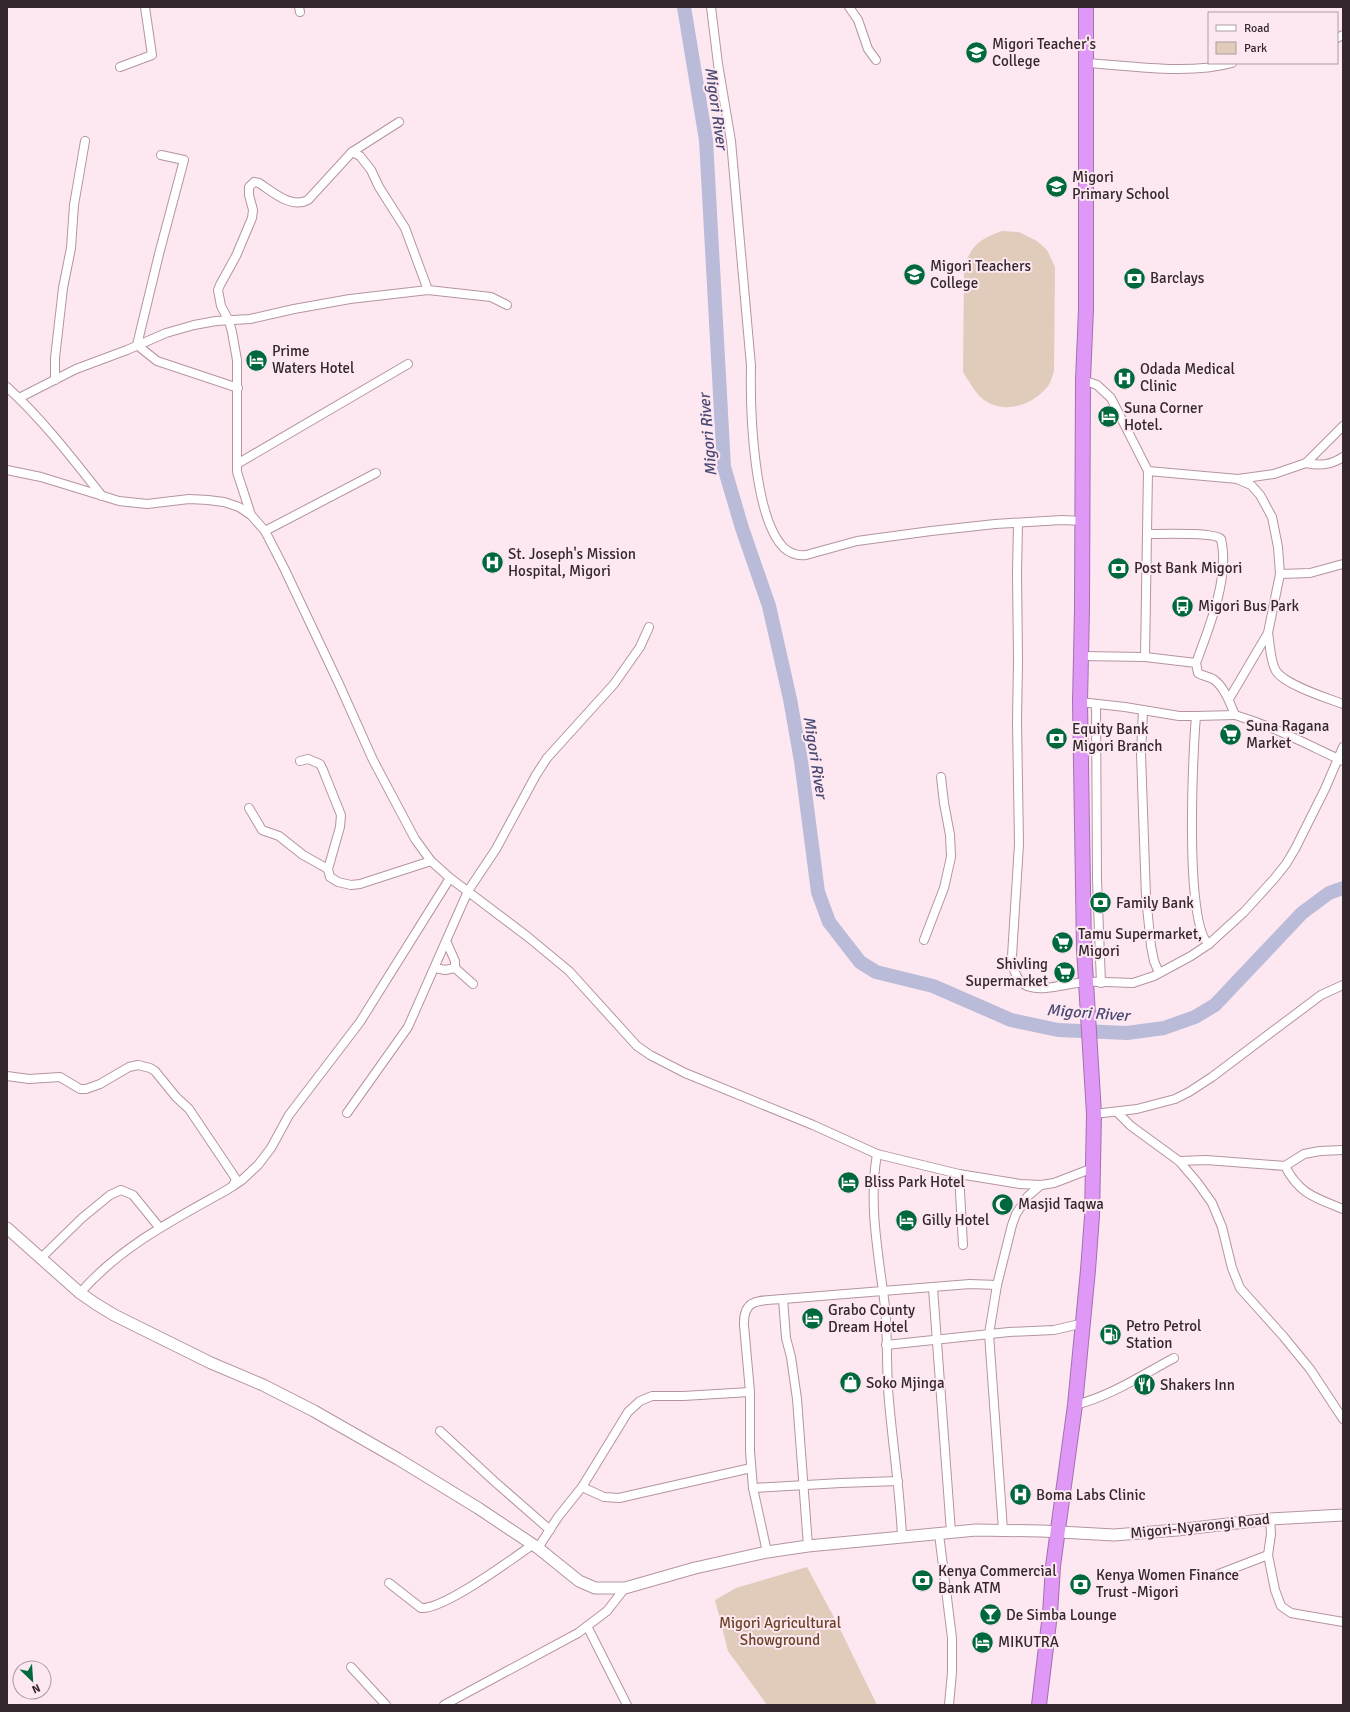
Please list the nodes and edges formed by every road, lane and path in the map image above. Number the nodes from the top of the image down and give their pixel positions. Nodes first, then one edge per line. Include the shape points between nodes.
1 (145, 7) edge
2 (711, 7) edge
3 (849, 7) edge
4 (1086, 7) edge
5 (876, 60) dead end
6 (1087, 63) junction
7 (1225, 64) edge
8 (120, 67) dead end
9 (399, 122) dead end
10 (85, 141) dead end
11 (352, 152) junction
12 (161, 155) dead end
13 (428, 290) junction
14 (507, 305) dead end
15 (229, 321) junction
16 (137, 345) junction
17 (408, 364) dead end
18 (54, 380) junction
19 (1083, 380) junction
20 (7, 387) edge
21 (238, 388) junction
22 (19, 398) junction
23 (1343, 426) edge
24 (1343, 458) edge
25 (1306, 463) junction
26 (237, 464) junction
27 (7, 470) edge
28 (1148, 471) junction
29 (376, 473) dead end
30 (1238, 480) junction
31 (102, 496) junction
32 (251, 515) junction
33 (1083, 521) junction
34 (1018, 523) junction
35 (265, 531) junction
36 (1148, 534) junction
37 (1343, 564) edge
38 (1280, 574) junction
39 (649, 627) dead end
40 (1268, 634) junction
41 (1081, 656) junction
42 (1145, 657) junction
43 (1196, 663) junction
44 (1229, 699) junction
45 (1080, 702) junction
46 (1096, 704) junction
47 (1343, 704) edge
48 (1143, 710) junction
49 (1235, 715) junction
50 (1196, 716) junction
51 (1343, 747) edge
52 (1340, 759) edge
53 (300, 761) dead end
54 (941, 777) dead end
55 (249, 808) dead end
56 (431, 861) junction
57 (328, 869) junction
58 (450, 878) junction
59 (468, 891) junction
60 (924, 940) dead end
61 (447, 942) junction
62 (1209, 944) junction
63 (435, 968) junction
64 (455, 968) junction
65 (1160, 973) junction
66 (1086, 982) junction
67 (1101, 983) junction
68 (473, 984) dead end
69 (1343, 985) edge
70 (7, 1076) edge
71 (1117, 1112) junction
72 (347, 1113) dead end
73 (1094, 1114) junction
74 (1343, 1150) edge
75 (877, 1154) junction
76 (1179, 1161) junction
77 (1285, 1166) junction
78 (1093, 1168) junction
79 (959, 1174) junction
80 (1041, 1185) junction
81 (233, 1186) junction
82 (1343, 1209) edge
83 (159, 1227) junction
84 (7, 1228) edge
85 (963, 1245) dead end
86 (41, 1258) junction
87 (997, 1285) junction
88 (933, 1288) junction
89 (883, 1292) junction
90 (80, 1293) junction
91 (783, 1299) junction
92 (1084, 1323) junction
93 (989, 1334) junction
94 (936, 1340) junction
95 (886, 1345) junction
96 (1174, 1358) dead end
97 (750, 1392) junction
98 (1075, 1405) junction
99 (1343, 1419) edge
100 (440, 1431) dead end
101 (751, 1468) junction
102 (898, 1481) junction
103 (804, 1486) junction
104 (582, 1487) junction
105 (753, 1488) junction
106 (1343, 1515) edge
107 (1270, 1519) junction
108 (550, 1530) junction
109 (1004, 1530) junction
110 (951, 1532) junction
111 (1058, 1532) junction
112 (939, 1534) junction
113 (902, 1537) junction
114 (808, 1546) junction
115 (535, 1547) junction
116 (767, 1552) junction
117 (1268, 1556) junction
118 (1211, 1577) dead end
119 (390, 1583) dead end
120 (625, 1588) junction
121 (1343, 1622) edge
122 (587, 1626) junction
123 (351, 1667) dead end
124 (386, 1705) edge
125 (444, 1705) edge
126 (627, 1705) edge
127 (949, 1705) edge
128 (1039, 1705) edge

1 - 8 street via 152,55
2 - 34 street via 731,141 751,366 752,438 767,519 776,536 784,548 798,556 875,538
3 - 5 street via 858,20 868,49
4 - 6 highway
6 - 7 street via 1160,68 1197,68
6 - 19 highway via 1086,309
9 - 11 street
10 - 18 street via 63,288 54,358
11 - 13 street via 360,156 371,170 405,228
11 - 15 street via 304,202 288,201 259,183 254,182 249,186 252,218 218,290 221,306
12 - 16 street via 184,160
13 - 14 street via 491,297
13 - 15 street via 350,299
15 - 16 street via 180,329
15 - 21 street via 237,360
16 - 18 street
16 - 21 street via 157,361
17 - 26 street
18 - 22 street
19 - 28 street via 1098,385 1111,398
19 - 33 highway
20 - 22 street
21 - 26 street
22 - 31 street via 56,438
23 - 25 street
24 - 25 street via 1317,466
25 - 30 street via 1274,474
26 - 32 street via 239,479
27 - 31 street
28 - 30 street
28 - 36 street
29 - 35 street
30 - 38 street via 1251,485 1260,495 1272,517
31 - 32 street via 133,504 189,499 224,502 239,507
32 - 35 street
33 - 34 street
33 - 41 highway
34 - 66 street via 1019,844 1012,967 1018,980 1030,987
35 - 56 street via 300,598 373,760 415,839
36 - 42 street
36 - 43 street via 1202,535 1221,539 1223,570 1219,592
37 - 38 street via 1310,573
38 - 40 street
39 - 59 street via 640,647 614,684 547,758 496,850
40 - 44 street
40 - 47 street via 1276,671 1309,692
41 - 42 street
41 - 45 highway
42 - 43 street
43 - 44 street via 1198,673 1215,681
44 - 49 street
45 - 46 street
45 - 66 highway
46 - 48 street
46 - 67 street via 1097,880
48 - 50 street
48 - 65 street via 1141,754 1146,897 1151,946
49 - 50 street
49 - 52 street via 1286,732
50 - 62 street via 1193,756 1194,892 1201,930
51 - 52 street
52 - 62 street via 1286,864 1244,912
53 - 57 street via 308,759 320,764 341,815
54 - 60 street via 951,857 944,888
55 - 57 street via 261,830 279,836
56 - 57 street via 351,885 338,882 330,876
56 - 58 street
58 - 59 street
58 - 81 street via 360,1022 289,1115 271,1148 258,1165
59 - 61 street
59 - 75 street via 569,971 624,1033 650,1055 684,1073
61 - 63 street
61 - 64 street via 455,961
62 - 65 street
63 - 64 street
63 - 72 street via 408,1027
64 - 68 street
65 - 67 street via 1140,982
66 - 67 street
66 - 73 highway
69 - 71 street via 1321,996 1189,1092 1157,1105
70 - 81 street via 29,1079 60,1077 80,1089 86,1089 129,1067 138,1065 150,1068 189,1109 234,1175 236,1181
71 - 73 street
71 - 76 street via 1131,1126
73 - 78 highway
74 - 77 street via 1304,1154
75 - 79 street
75 - 89 street via 872,1198
76 - 77 street via 1206,1160
76 - 99 street via 1205,1193 1217,1215 1240,1288 1310,1369
77 - 82 street via 1294,1181 1309,1195
78 - 80 street via 1054,1183
78 - 92 highway
79 - 80 street
79 - 85 street
80 - 87 street via 1028,1196 1016,1214 1004,1251
81 - 83 street
83 - 86 street via 133,1195 121,1190 110,1195 82,1218
83 - 90 street via 112,1261
84 - 86 street, Migori-Nyarongi Road
86 - 90 street, Migori-Nyarongi Road
87 - 88 street via 970,1284
87 - 93 street
88 - 89 street
88 - 94 street
89 - 91 street
89 - 95 street
90 - 115 street, Migori-Nyarongi Road via 114,1315 314,1411 411,1466
91 - 97 street via 754,1302 746,1307 745,1348
91 - 103 street via 786,1338 797,1399
92 - 93 street via 1054,1330
92 - 98 highway
93 - 94 street
93 - 109 street
94 - 95 street
94 - 110 street
95 - 102 street via 888,1400
96 - 98 street via 1125,1385
97 - 101 street
97 - 104 street via 646,1398 628,1412
98 - 111 highway
100 - 108 street
101 - 104 street via 619,1498 604,1496
101 - 105 street
102 - 103 street
102 - 113 street
103 - 105 street
103 - 114 street
104 - 108 street
105 - 116 street
106 - 107 street, Migori-Nyarongi Road
107 - 111 street, Migori-Nyarongi Road via 1114,1535
107 - 117 street
108 - 115 street
109 - 110 street, Migori-Nyarongi Road
109 - 111 street, Migori-Nyarongi Road
110 - 112 street, Migori-Nyarongi Road
111 - 128 highway
112 - 113 street, Migori-Nyarongi Road
112 - 127 street via 952,1638
113 - 114 street, Migori-Nyarongi Road
114 - 116 street, Migori-Nyarongi Road
115 - 119 street via 430,1608 421,1608
115 - 120 street, Migori-Nyarongi Road via 586,1585 603,1589
116 - 120 street, Migori-Nyarongi Road
117 - 118 street
117 - 121 street via 1278,1599 1285,1611
120 - 122 street via 607,1611
122 - 125 street
122 - 126 street
123 - 124 street

